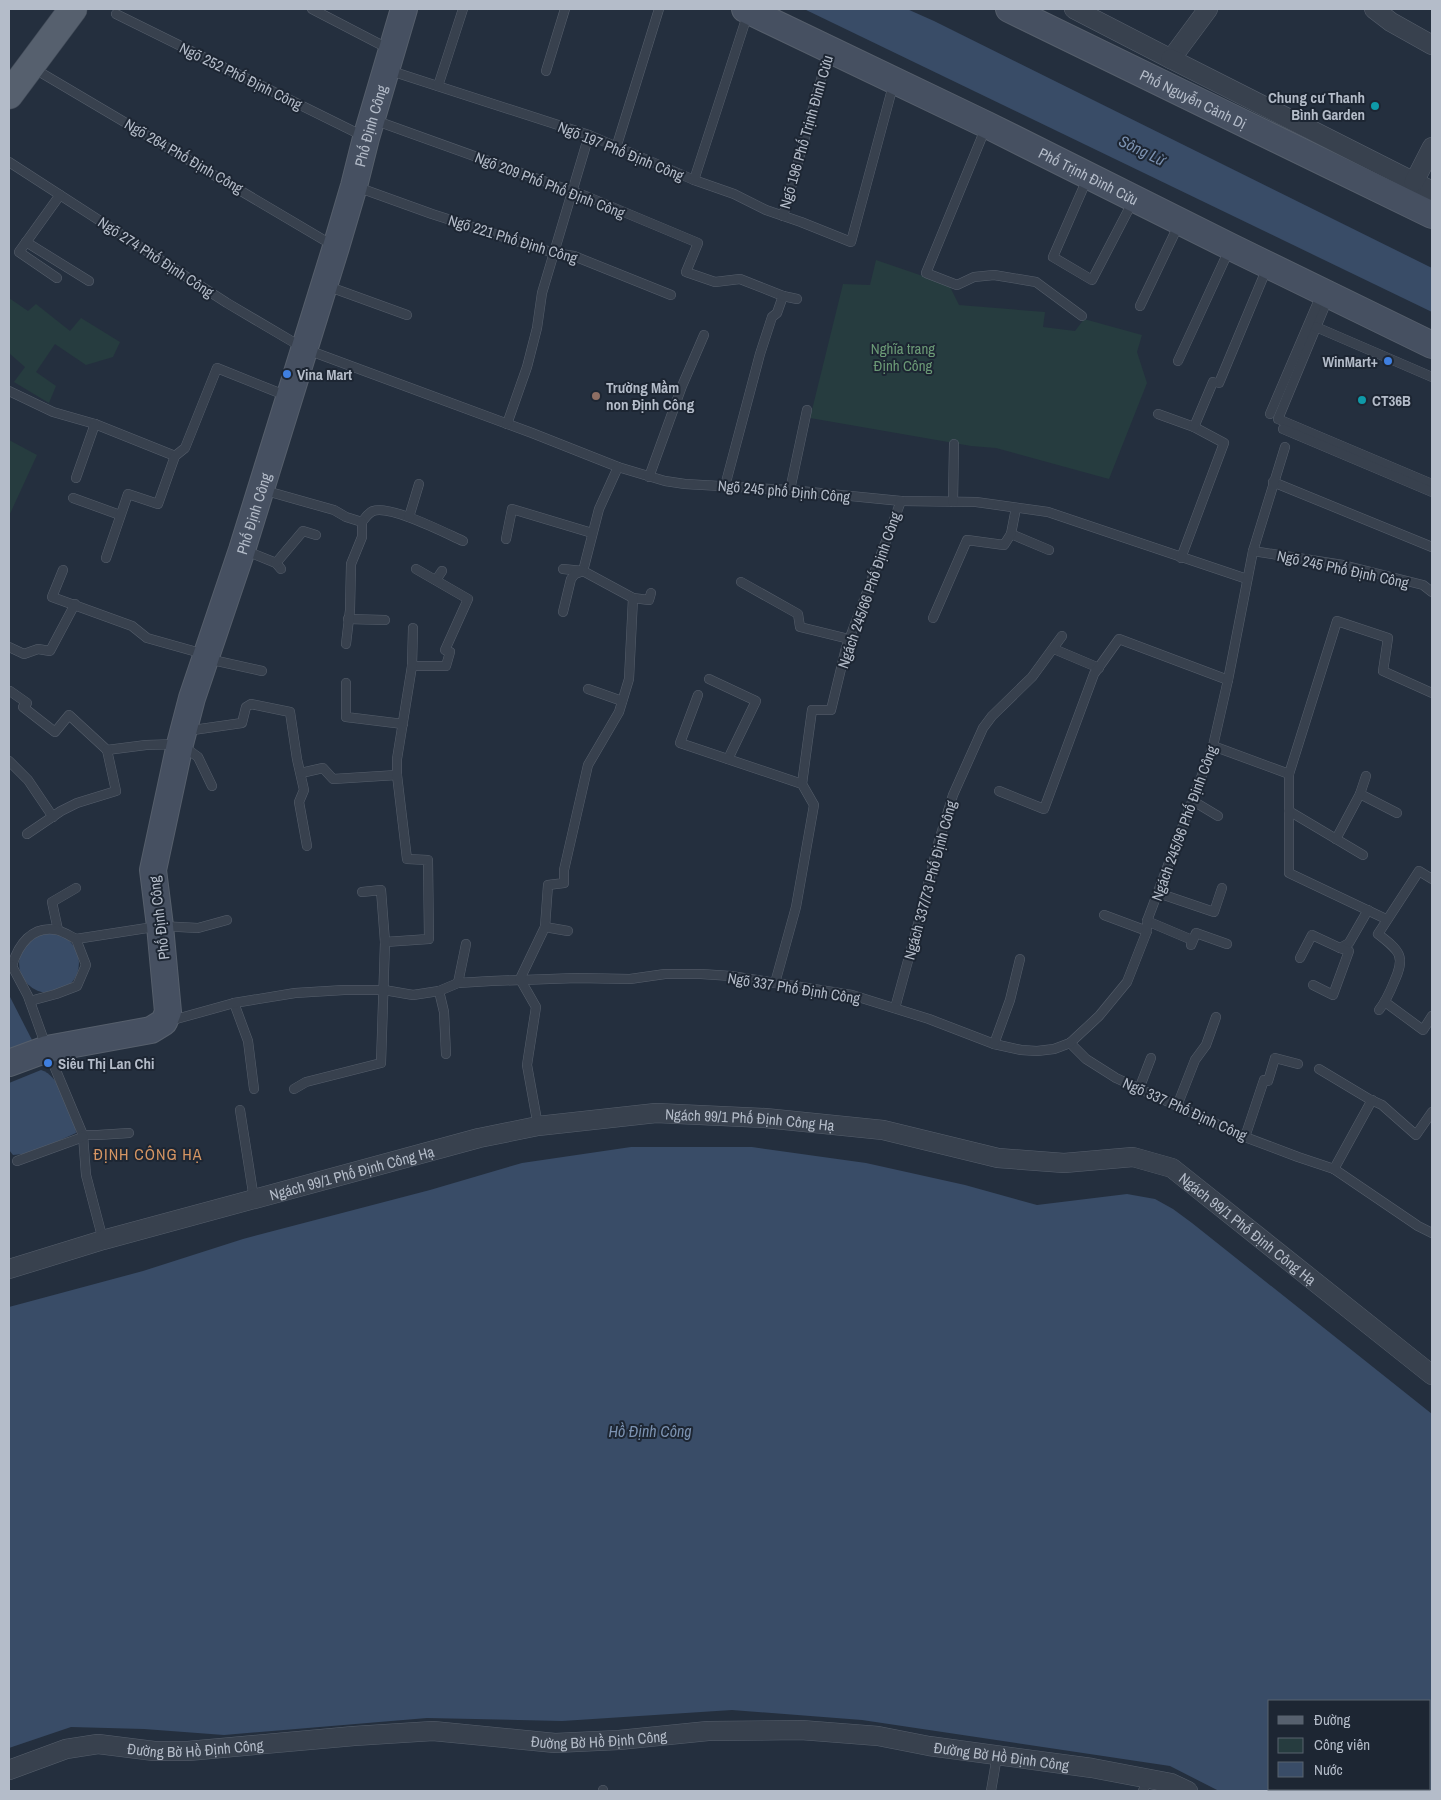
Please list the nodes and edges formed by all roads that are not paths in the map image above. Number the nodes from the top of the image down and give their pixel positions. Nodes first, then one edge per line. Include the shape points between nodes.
1 (73, 9) edge
2 (312, 9) edge
3 (404, 9) edge
4 (463, 9) edge
5 (565, 9) edge
6 (659, 9) edge
7 (1009, 9) edge
8 (1075, 9) edge
9 (1208, 9) edge
10 (747, 10) edge
11 (1377, 10) edge
12 (116, 14) dead end
13 (1432, 45) edge
14 (830, 48) junction
15 (1171, 59) junction
16 (389, 60) junction
17 (30, 66) junction
18 (546, 71) dead end
19 (894, 80) junction
20 (438, 86) junction
21 (9, 95) edge
22 (987, 125) junction
23 (368, 128) junction
24 (589, 135) junction
25 (1432, 147) edge
26 (616, 148) junction
27 (9, 162) edge
28 (1090, 175) junction
29 (694, 180) junction
30 (1414, 182) junction
31 (354, 186) junction
32 (572, 191) junction
33 (1432, 191) edge
34 (60, 195) junction
35 (1135, 198) junction
36 (1432, 215) edge
37 (783, 216) junction
38 (1180, 222) junction
39 (26, 242) junction
40 (336, 247) junction
41 (1230, 247) junction
42 (554, 253) junction
43 (1268, 266) junction
44 (58, 278) dead end
45 (89, 281) dead end
46 (324, 285) junction
47 (1326, 294) junction
48 (671, 295) dead end
49 (783, 296) junction
50 (797, 299) dead end
51 (1140, 306) dead end
52 (407, 315) dead end
53 (1082, 316) dead end
54 (1316, 327) junction
55 (704, 335) dead end
56 (1432, 345) edge
57 (305, 349) junction
58 (1178, 361) dead end
59 (1432, 377) edge
60 (9, 391) edge
61 (290, 397) junction
62 (807, 410) dead end
63 (1158, 414) dead end
64 (1270, 414) dead end
65 (95, 424) junction
66 (507, 424) junction
67 (1194, 427) junction
68 (1283, 429) dead end
69 (954, 444) dead end
70 (1284, 447) dead end
71 (176, 456) junction
72 (618, 467) junction
73 (649, 477) junction
74 (76, 478) dead end
75 (1273, 482) junction
76 (419, 484) dead end
77 (1432, 484) edge
78 (725, 486) junction
79 (261, 489) junction
80 (790, 490) junction
81 (1432, 492) edge
82 (74, 498) dead end
83 (900, 500) junction
84 (953, 502) junction
85 (1016, 508) junction
86 (120, 514) junction
87 (409, 517) junction
88 (362, 522) junction
89 (592, 533) junction
90 (1011, 534) junction
91 (316, 535) dead end
92 (506, 539) dead end
93 (463, 542) dead end
94 (1432, 547) edge
95 (242, 550) junction
96 (1049, 550) dead end
97 (1253, 551) junction
98 (106, 558) dead end
99 (1180, 558) junction
100 (416, 569) dead end
101 (563, 569) dead end
102 (63, 570) dead end
103 (442, 571) dead end
104 (583, 571) junction
105 (1247, 579) junction
106 (436, 580) junction
107 (741, 582) dead end
108 (1432, 592) edge
109 (652, 593) dead end
110 (634, 598) junction
111 (75, 604) junction
112 (563, 612) dead end
113 (933, 618) dead end
114 (348, 619) junction
115 (385, 620) dead end
116 (413, 628) dead end
117 (1062, 636) dead end
118 (849, 639) junction
119 (346, 644) dead end
120 (9, 647) edge
121 (1054, 650) junction
122 (206, 657) junction
123 (412, 666) junction
124 (1099, 668) junction
125 (262, 671) dead end
126 (709, 679) dead end
127 (1228, 680) junction
128 (346, 683) dead end
129 (588, 689) dead end
130 (10, 691) dead end
131 (1432, 693) edge
132 (698, 695) dead end
133 (622, 701) junction
134 (403, 724) junction
135 (182, 738) junction
136 (1213, 746) junction
137 (107, 750) junction
138 (728, 759) junction
139 (9, 761) edge
140 (301, 773) junction
141 (1289, 774) junction
142 (397, 776) junction
143 (1366, 776) dead end
144 (802, 784) junction
145 (212, 786) dead end
146 (999, 791) dead end
147 (1360, 794) junction
148 (1193, 801) junction
149 (1289, 811) junction
150 (1397, 813) dead end
151 (1218, 816) dead end
152 (53, 817) junction
153 (27, 834) dead end
154 (1336, 839) junction
155 (307, 846) dead end
156 (1363, 855) dead end
157 (1432, 879) edge
158 (76, 888) dead end
159 (1222, 888) dead end
160 (362, 892) dead end
161 (1158, 893) junction
162 (1368, 910) junction
163 (1104, 914) dead end
164 (1386, 919) junction
165 (228, 920) dead end
166 (1147, 921) junction
167 (160, 926) junction
168 (545, 927) junction
169 (58, 930) junction
170 (568, 931) dead end
171 (1147, 931) junction
172 (76, 939) junction
173 (385, 942) junction
174 (466, 944) dead end
175 (1227, 944) dead end
176 (1340, 948) junction
177 (1300, 958) dead end
178 (1020, 959) dead end
179 (10, 966) edge
180 (520, 979) junction
181 (458, 983) junction
182 (775, 984) junction
183 (1313, 985) dead end
184 (384, 990) junction
185 (439, 990) junction
186 (30, 1001) junction
187 (234, 1003) junction
188 (895, 1008) junction
189 (1432, 1016) edge
190 (1216, 1017) dead end
191 (164, 1022) junction
192 (1070, 1043) junction
193 (994, 1044) junction
194 (46, 1049) junction
195 (446, 1054) dead end
196 (1151, 1058) dead end
197 (9, 1064) edge
198 (1298, 1064) dead end
199 (1319, 1069) dead end
200 (254, 1089) dead end
201 (294, 1089) dead end
202 (1140, 1089) junction
203 (1372, 1100) junction
204 (1177, 1106) junction
205 (240, 1110) dead end
206 (1432, 1112) edge
207 (538, 1126) junction
208 (128, 1133) dead end
209 (83, 1136) junction
210 (1245, 1137) junction
211 (17, 1161) dead end
212 (1334, 1169) junction
213 (254, 1199) junction
214 (1432, 1233) edge
215 (103, 1240) junction
216 (9, 1268) edge
217 (1432, 1375) edge
218 (997, 1756) junction
219 (9, 1770) edge
220 (1145, 1785) edge
221 (991, 1791) edge
222 (1188, 1791) edge

1 - 17 main road
2 - 16 lane, Ngõ 197 Phố Định Công
3 - 16 main road, Phố Định Công
4 - 20 lane
5 - 18 lane
6 - 26 lane
7 - 36 main road, Phố Nguyễn Cảnh Dị
8 - 15 street
9 - 15 street
10 - 14 main road, Phố Trịnh Đình Cửu
10 - 29 lane
11 - 13 street
12 - 23 lane, Ngõ 252 Phố Định Công
14 - 19 main road, Phố Trịnh Đình Cửu
14 - 37 lane, Ngõ 196 Phố Trịnh Đình Cửu
15 - 30 street
16 - 20 lane, Ngõ 197 Phố Định Công
16 - 23 main road, Phố Định Công
17 - 21 main road
17 - 40 lane, Ngõ 264 Phố Định Công
19 - 22 main road, Phố Trịnh Đình Cửu
19 - 37 lane, Ngõ 197 Phố Định Công via 851,242
20 - 24 lane, Ngõ 197 Phố Định Công
22 - 28 main road, Phố Trịnh Đình Cửu
22 - 53 lane via 926,273 957,284 974,277 994,275 1036,282
23 - 31 main road, Phố Định Công
23 - 32 lane, Ngõ 209 Phố Phố Định Công
24 - 26 lane, Ngõ 197 Phố Định Công
24 - 32 lane
25 - 30 street
26 - 29 lane, Ngõ 197 Phố Định Công
27 - 34 lane, Ngõ 274 Phố Định Công
28 - 35 main road, Phố Trịnh Đình Cửu
28 - 35 lane via 1053,258 1092,280
29 - 37 lane, Ngõ 197 Phố Định Công
30 - 33 street
31 - 40 main road, Phố Định Công
31 - 42 lane, Ngõ 221 Phố Định Công
32 - 42 lane
32 - 49 lane, Ngõ 209 Phố Phố Định Công via 698,243 686,272 715,282 740,279
34 - 39 lane
34 - 57 lane, Ngõ 274 Phố Định Công via 227,303
35 - 38 main road, Phố Trịnh Đình Cửu
38 - 41 main road, Phố Trịnh Đình Cửu
38 - 51 lane
39 - 44 lane via 19,252
39 - 45 lane
40 - 46 main road, Phố Định Công
41 - 43 main road, Phố Trịnh Đình Cửu
41 - 58 lane
42 - 48 lane, Ngõ 221 Phố Định Công via 574,256
42 - 66 lane via 542,293 537,328
43 - 47 main road, Phố Trịnh Đình Cửu
43 - 67 lane
46 - 52 lane
46 - 57 main road, Phố Định Công
47 - 54 lane
47 - 56 main road, Phố Trịnh Đình Cửu
47 - 64 lane
49 - 50 lane
49 - 78 lane via 760,354
54 - 59 lane
54 - 77 lane via 1278,419
55 - 73 lane
57 - 61 main road, Phố Định Công
57 - 66 lane, Ngõ 245 phố Định Công
60 - 65 lane via 53,412
61 - 71 lane via 217,368 185,448
61 - 79 main road, Phố Định Công
62 - 80 lane
63 - 67 lane
65 - 71 lane
65 - 74 lane
66 - 72 lane, Ngõ 245 phố Định Công
67 - 99 lane via 1224,443
68 - 81 lane
69 - 84 lane
70 - 75 lane
71 - 86 lane via 158,504 128,494
72 - 73 lane, Ngõ 245 phố Định Công
72 - 89 lane
73 - 78 lane, Ngõ 245 phố Định Công
75 - 94 lane
75 - 97 lane
76 - 87 lane
78 - 80 lane, Ngõ 245 phố Định Công
79 - 88 lane via 334,510
79 - 95 main road, Phố Định Công
80 - 83 lane, Ngõ 245 phố Định Công
82 - 86 lane
83 - 84 lane, Ngõ 245 phố Định Công
83 - 118 lane, Ngách 245/66 Phố Định Công
84 - 85 lane, Ngõ 245 phố Định Công
85 - 90 lane
85 - 99 lane, Ngõ 245 phố Định Công via 1048,512
86 - 98 lane
87 - 88 lane via 374,511
87 - 93 lane
88 - 114 lane via 362,537 351,564
89 - 92 lane via 512,509
89 - 104 lane
90 - 96 lane
90 - 113 lane via 1004,545 967,540
91 - 95 lane via 302,531 278,566
95 - 122 main road, Phố Định Công
97 - 105 lane
97 - 108 lane, Ngõ 245 Phố Định Công via 1343,565 1423,585
99 - 105 lane, Ngõ 245 phố Định Công
100 - 106 lane
101 - 104 lane
102 - 111 lane via 52,597
103 - 106 lane
104 - 110 lane
104 - 112 lane via 571,579
105 - 127 lane, Ngách 245/96 Phố Định Công
106 - 123 lane via 468,598 445,650 450,652 446,666
107 - 118 lane via 798,614 800,627
109 - 110 lane via 649,600
110 - 133 lane via 629,679
111 - 120 lane via 50,651 38,649 24,654
111 - 122 lane via 132,626 147,638
114 - 115 lane
114 - 119 lane
116 - 123 lane
117 - 121 lane, Ngách 337/73 Phố Định Công
118 - 144 lane, Ngách 245/66 Phố Định Công via 831,710 812,710
121 - 124 lane
121 - 188 lane, Ngách 337/73 Phố Định Công via 983,728 953,795
122 - 125 lane
122 - 135 main road, Phố Định Công
123 - 134 lane
124 - 127 lane via 1119,639
124 - 146 lane via 1044,809
126 - 138 lane via 756,701
127 - 136 lane, Ngách 245/96 Phố Định Công
128 - 134 lane via 346,717
129 - 133 lane
130 - 137 lane via 27,703 24,707 56,732 69,715
131 - 141 lane via 1384,670 1388,638 1337,621
132 - 138 lane via 680,743
133 - 168 lane via 619,712 588,765 564,870 564,883 548,885
134 - 142 lane
135 - 137 lane
135 - 140 lane via 242,723 246,707 251,704 290,712
135 - 145 lane via 198,757
135 - 167 main road, Phố Định Công via 153,870
136 - 141 lane
136 - 148 lane, Ngách 245/96 Phố Định Công
137 - 152 lane via 116,790
138 - 144 lane
139 - 152 lane via 28,780
140 - 142 lane via 323,768 333,779
140 - 155 lane via 304,790 299,802
141 - 149 lane
142 - 173 lane via 407,859 428,860 428,940
143 - 147 lane
144 - 182 lane via 814,805 796,907
147 - 150 lane
147 - 154 lane
148 - 151 lane
148 - 161 lane, Ngách 245/96 Phố Định Công
149 - 154 lane
149 - 162 lane via 1289,874
152 - 153 lane
154 - 156 lane
157 - 164 lane via 1418,871
158 - 169 lane via 52,902
159 - 161 lane via 1214,912
160 - 173 lane via 381,890
161 - 166 lane, Ngách 245/96 Phố Định Công
162 - 164 lane
162 - 176 lane via 1349,943
163 - 171 lane
164 - 189 lane via 1378,934 1392,945 1401,966 1382,1006 1423,1030
165 - 167 lane via 198,928
166 - 171 lane, Ngách 245/96 Phố Định Công
166 - 175 lane via 1192,942 1196,932
167 - 172 lane
167 - 191 main road, Phố Định Công via 168,1012
168 - 170 lane
168 - 180 lane
169 - 172 lane
169 - 179 lane via 41,929 25,940
171 - 192 lane, Ngách 245/96 Phố Định Công via 1127,982 1099,1016
172 - 186 lane via 86,965 77,986
173 - 184 lane
174 - 181 lane
176 - 177 lane via 1312,936
176 - 183 lane via 1349,951 1333,995
178 - 193 lane
179 - 186 lane
180 - 181 lane, Ngõ 337 Phố Định Công
180 - 182 lane, Ngõ 337 Phố Định Công via 630,979 665,974 701,974
180 - 207 lane via 536,1007 526,1065
181 - 185 lane, Ngõ 337 Phố Định Công
182 - 188 lane, Ngõ 337 Phố Định Công via 852,995
184 - 185 lane, Ngõ 337 Phố Định Công via 414,995
184 - 187 lane, Ngõ 337 Phố Định Công via 295,993
184 - 201 lane via 381,1063 306,1082
185 - 195 lane via 444,1012
186 - 194 lane
187 - 191 lane, Ngõ 337 Phố Định Công
187 - 200 lane via 248,1041
188 - 193 lane, Ngõ 337 Phố Định Công
190 - 204 lane
191 - 194 main road via 151,1030
192 - 193 lane, Ngõ 337 Phố Định Công via 1037,1051
192 - 202 lane, Ngõ 337 Phố Định Công via 1102,1071
194 - 197 main road
194 - 209 lane
196 - 202 lane
198 - 210 lane via 1275,1058
199 - 203 lane
202 - 204 lane, Ngõ 337 Phố Định Công
203 - 206 lane via 1382,1104 1416,1135
203 - 212 lane
204 - 210 lane, Ngõ 337 Phố Định Công
205 - 213 lane
207 - 213 street, Ngách 99/1 Phố Định Công Hạ via 480,1138
207 - 217 street, Ngách 99/1 Phố Định Công Hạ via 656,1113 765,1118 883,1130 998,1158 1064,1163 1133,1157 1172,1168
208 - 209 lane
209 - 211 lane
209 - 215 lane via 86,1175
210 - 212 lane, Ngõ 337 Phố Định Công
212 - 214 lane, Ngõ 337 Phố Định Công
213 - 215 street, Ngách 99/1 Phố Định Công Hạ
215 - 216 street, Ngách 99/1 Phố Định Công Hạ
218 - 219 street, Đường Bờ Hồ Định Công via 878,1736 801,1730 708,1731 555,1743 433,1731 188,1751 154,1752 98,1744 66,1749
218 - 220 street, Đường Bờ Hồ Định Công via 1092,1768
218 - 221 lane
220 - 222 street, Đường Bờ Hồ Định Công via 1170,1784

